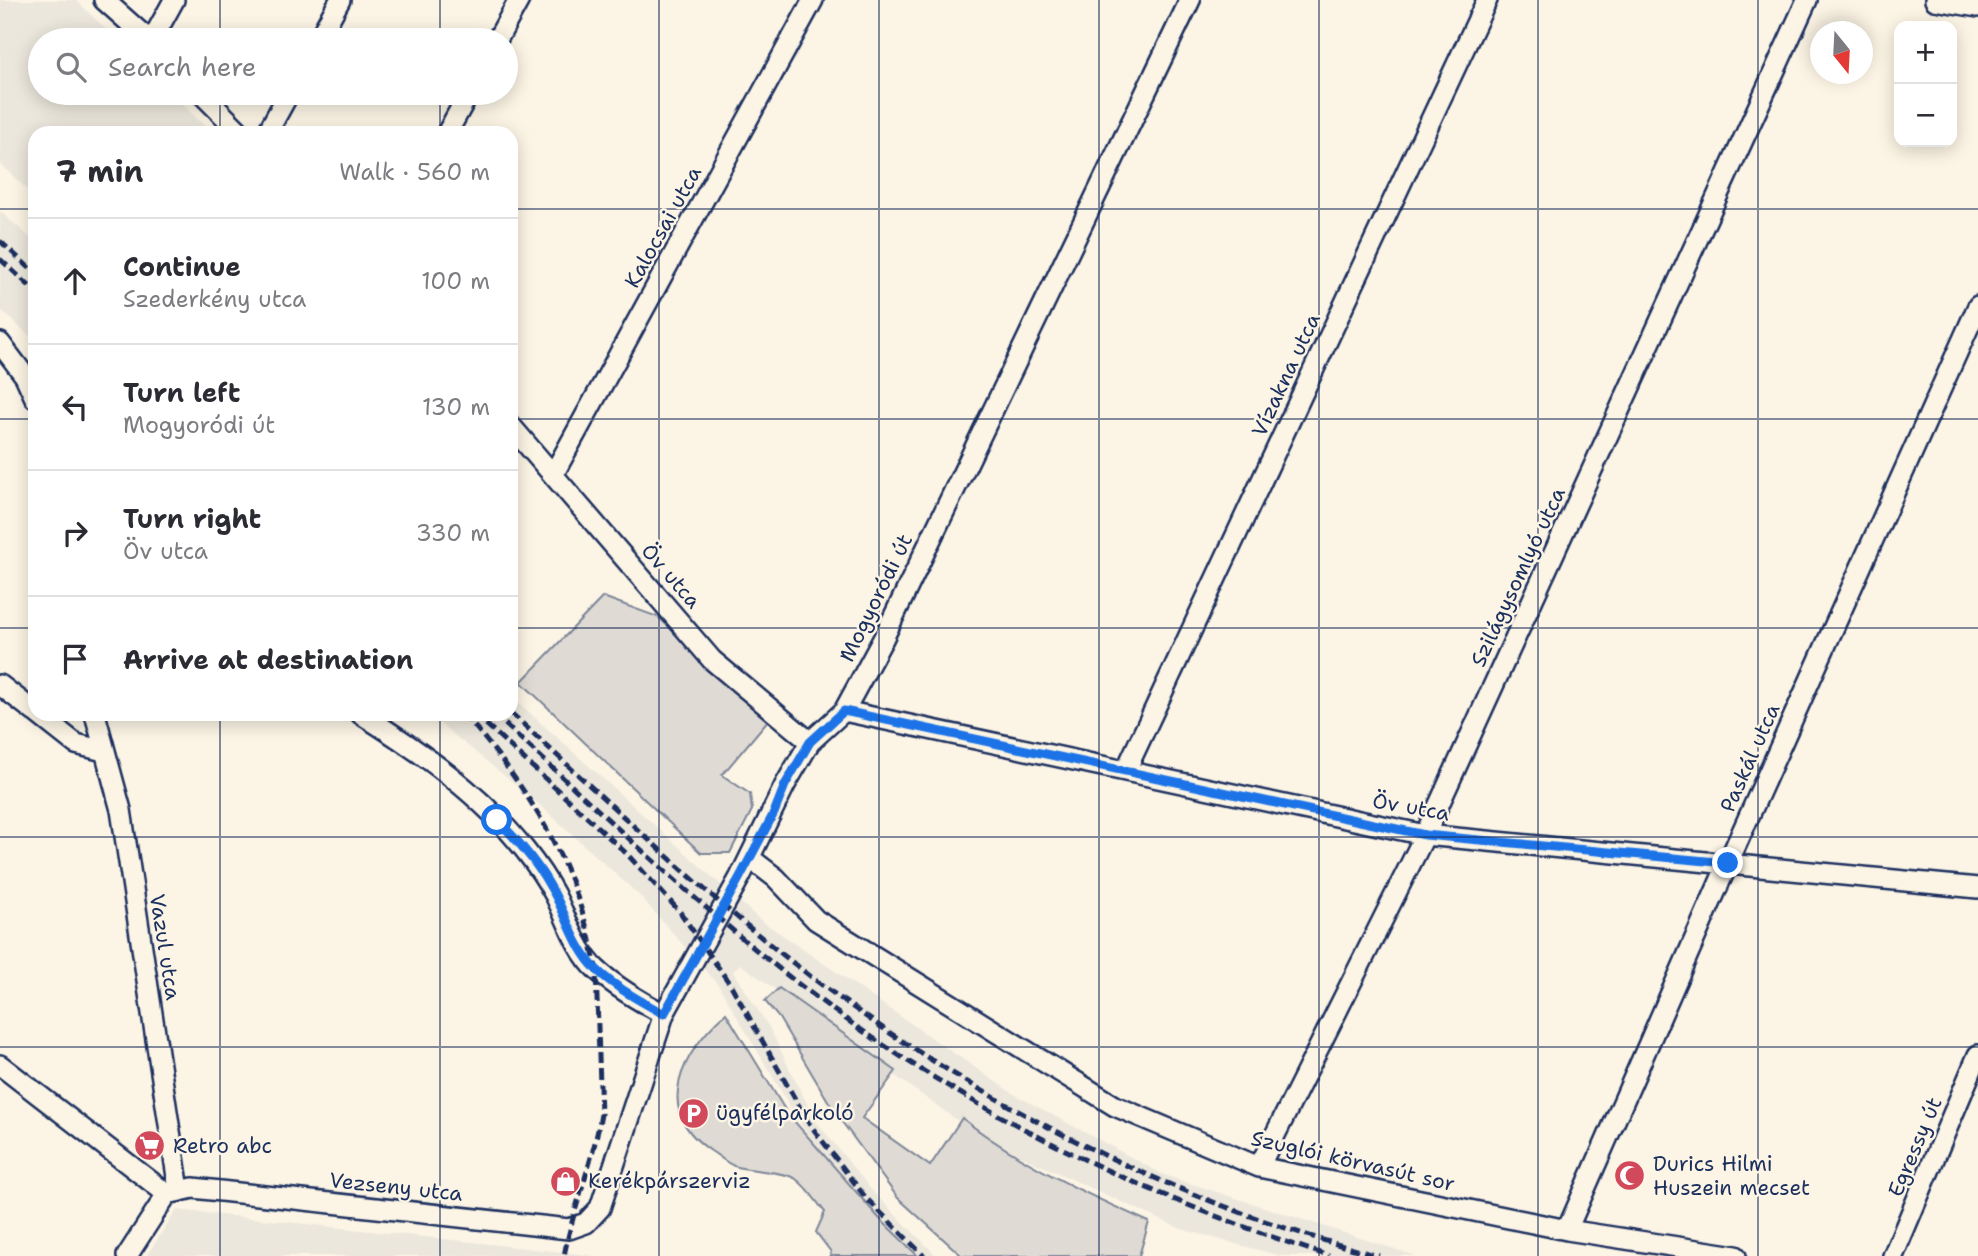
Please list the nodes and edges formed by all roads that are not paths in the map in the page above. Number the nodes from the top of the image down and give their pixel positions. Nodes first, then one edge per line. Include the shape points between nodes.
1 (104, 0) edge
2 (174, 0) edge
3 (340, 0) edge
4 (519, 0) edge
5 (813, 0) edge
6 (1190, 0) edge
7 (1488, 0) edge
8 (1807, 0) edge
9 (1935, 0) edge
10 (1978, 7) edge
11 (137, 28) edge
12 (158, 28) edge
13 (324, 28) edge
14 (504, 28) edge
15 (213, 105) edge
16 (282, 105) edge
17 (462, 105) edge
18 (234, 126) edge
19 (271, 126) edge
20 (451, 126) edge
21 (1978, 306) edge
22 (0, 343) edge
23 (28, 383) edge
24 (518, 434) edge
25 (553, 475) junction
26 (0, 685) edge
27 (28, 707) edge
28 (844, 711) junction
29 (46, 721) edge
30 (97, 721) edge
31 (372, 721) edge
32 (810, 742) junction
33 (104, 751) junction
34 (1126, 770) junction
35 (1425, 835) junction
36 (750, 858) junction
37 (1728, 863) junction
38 (1978, 888) edge
39 (664, 1014) junction
40 (1978, 1055) edge
41 (0, 1065) edge
42 (1259, 1167) junction
43 (173, 1192) junction
44 (600, 1208) joint
45 (1567, 1230) junction
46 (127, 1256) edge
47 (1737, 1256) edge
48 (1893, 1256) edge

1 - 11 street
2 - 12 street
3 - 13 street
4 - 14 street
5 - 25 street, Kalocsai utca
6 - 28 street, Mogyoródi út
7 - 34 street, Vízakna utca
8 - 35 street, Szilágysomlyó utca
9 - 10 street
15 - 18 street
16 - 19 street
17 - 20 street
21 - 37 street, Paskál utca
22 - 23 street
24 - 25 street, Öv utca
25 - 32 street, Öv utca via 712,660
26 - 27 street
28 - 32 street, Mogyoródi út
28 - 34 street, Öv utca
29 - 33 street via 76,744
30 - 33 street, Vazul utca
31 - 39 street via 447,775 497,820 553,891 596,969
32 - 36 street, Mogyoródi út
33 - 43 street, Vazul utca via 121,810
34 - 35 street, Öv utca
35 - 37 street, Öv utca
35 - 42 street, Szilágysomlyó utca
36 - 39 street, Mogyoródi út
36 - 42 street, Szuglói körvasút sor via 816,920 1115,1106
37 - 38 street, Öv utca
37 - 45 street, Paskál utca
39 - 44 street, Mogyoródi út
40 - 48 street, Egressy út
41 - 43 street
42 - 45 street, Szuglói körvasút sor
43 - 44 street, Vezseny utca via 194,1188 569,1229 586,1223
43 - 46 street
45 - 47 street, Szuglói körvasút sor

